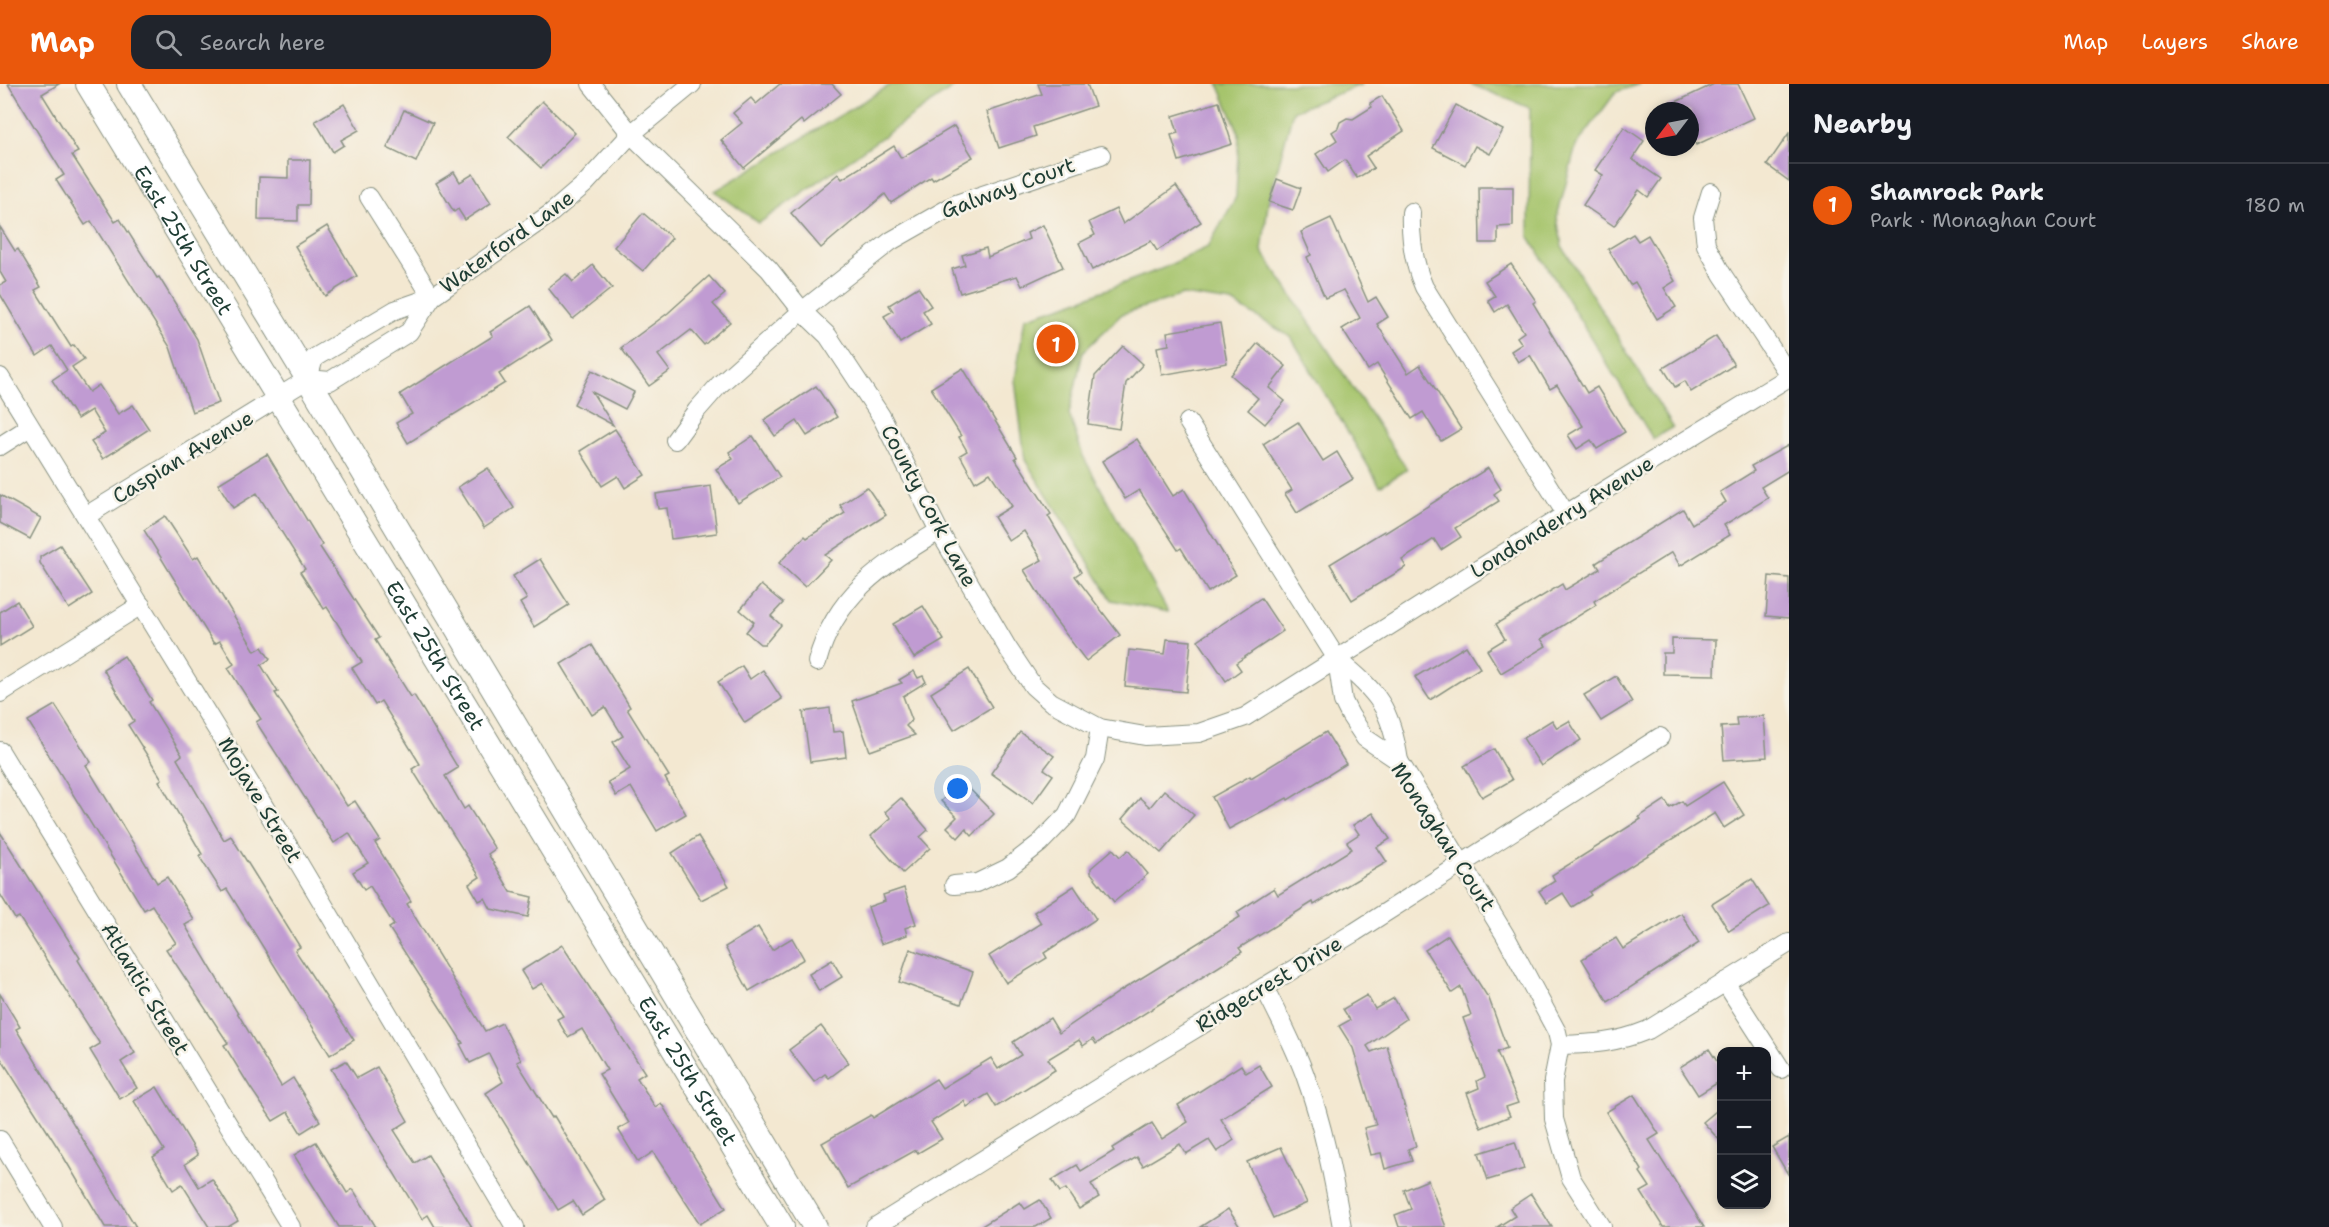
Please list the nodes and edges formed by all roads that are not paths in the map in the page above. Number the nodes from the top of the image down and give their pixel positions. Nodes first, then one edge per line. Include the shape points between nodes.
1 (88, 84) edge
2 (129, 84) edge
3 (591, 84) edge
4 (692, 84) edge
5 (631, 134) junction
6 (1101, 154) dead end
7 (1711, 192) dead end
8 (369, 197) dead end
9 (1411, 212) dead end
10 (432, 297) junction
11 (802, 311) junction
12 (1789, 376) edge
13 (0, 377) edge
14 (308, 379) junction
15 (279, 398) junction
16 (1188, 422) dead end
17 (30, 427) junction
18 (675, 440) dead end
19 (0, 446) edge
20 (1566, 514) junction
21 (86, 516) junction
22 (939, 531) junction
23 (141, 604) junction
24 (1337, 659) junction
25 (817, 662) dead end
26 (0, 693) edge
27 (1100, 728) junction
28 (1660, 736) dead end
29 (0, 751) edge
30 (1399, 761) junction
31 (1461, 863) junction
32 (954, 885) dead end
33 (1789, 943) edge
34 (1725, 982) junction
35 (1264, 987) junction
36 (1560, 1045) junction
37 (1781, 1069) dead end
38 (0, 1140) edge
39 (53, 1227) edge
40 (291, 1227) edge
41 (515, 1227) edge
42 (782, 1227) edge
43 (815, 1227) edge
44 (874, 1227) edge
45 (1342, 1227) edge
46 (1602, 1227) edge

1 - 15 street, East 25th Street
2 - 14 street, East 25th Street
3 - 5 street, County Cork Lane
4 - 5 street, Waterford Lane
5 - 10 street, Waterford Lane via 585,184 550,214
5 - 11 street, County Cork Lane via 769,269
6 - 11 street, Galway Court via 937,213 891,241
7 - 12 street via 1703,219 1706,245
8 - 10 street
9 - 20 street via 1415,267 1424,287
10 - 14 street, Waterford Lane via 395,310 314,358
10 - 14 street, Waterford Lane via 409,332 330,381
11 - 18 street, Galway Court via 719,385
11 - 22 street, County Cork Lane via 828,336 881,416
12 - 20 street, Londonderry Avenue
13 - 17 street, Mojave Street
14 - 15 street, Waterford Lane
14 - 43 street, East 25th Street
15 - 21 street, Caspian Avenue
15 - 42 street, East 25th Street
16 - 24 street, Monaghan Court
17 - 19 street
17 - 21 street, Mojave Street
20 - 24 street, Londonderry Avenue
21 - 23 street, Mojave Street
22 - 25 street via 887,562 845,601 823,641
22 - 27 street, County Cork Lane via 1033,686 1051,702
23 - 26 street
23 - 41 street, Mojave Street
24 - 27 street, County Cork Lane via 1245,717 1199,733 1145,736
24 - 30 street via 1367,684 1386,711 1395,732
24 - 30 street, Monaghan Court via 1343,701 1350,715 1365,738
27 - 32 street via 1095,759 1066,814 1047,836 1008,868 977,883
28 - 31 street, Ridgecrest Drive
29 - 40 street, Atlantic Street
30 - 31 street, Monaghan Court
31 - 35 street, Ridgecrest Drive
31 - 36 street, Monaghan Court via 1542,1002
33 - 34 street
34 - 36 street via 1648,1030 1624,1040
34 - 37 street
35 - 44 street, Ridgecrest Drive
35 - 45 street via 1305,1076 1332,1172
36 - 46 street via 1553,1081 1554,1119 1571,1178
38 - 39 street

